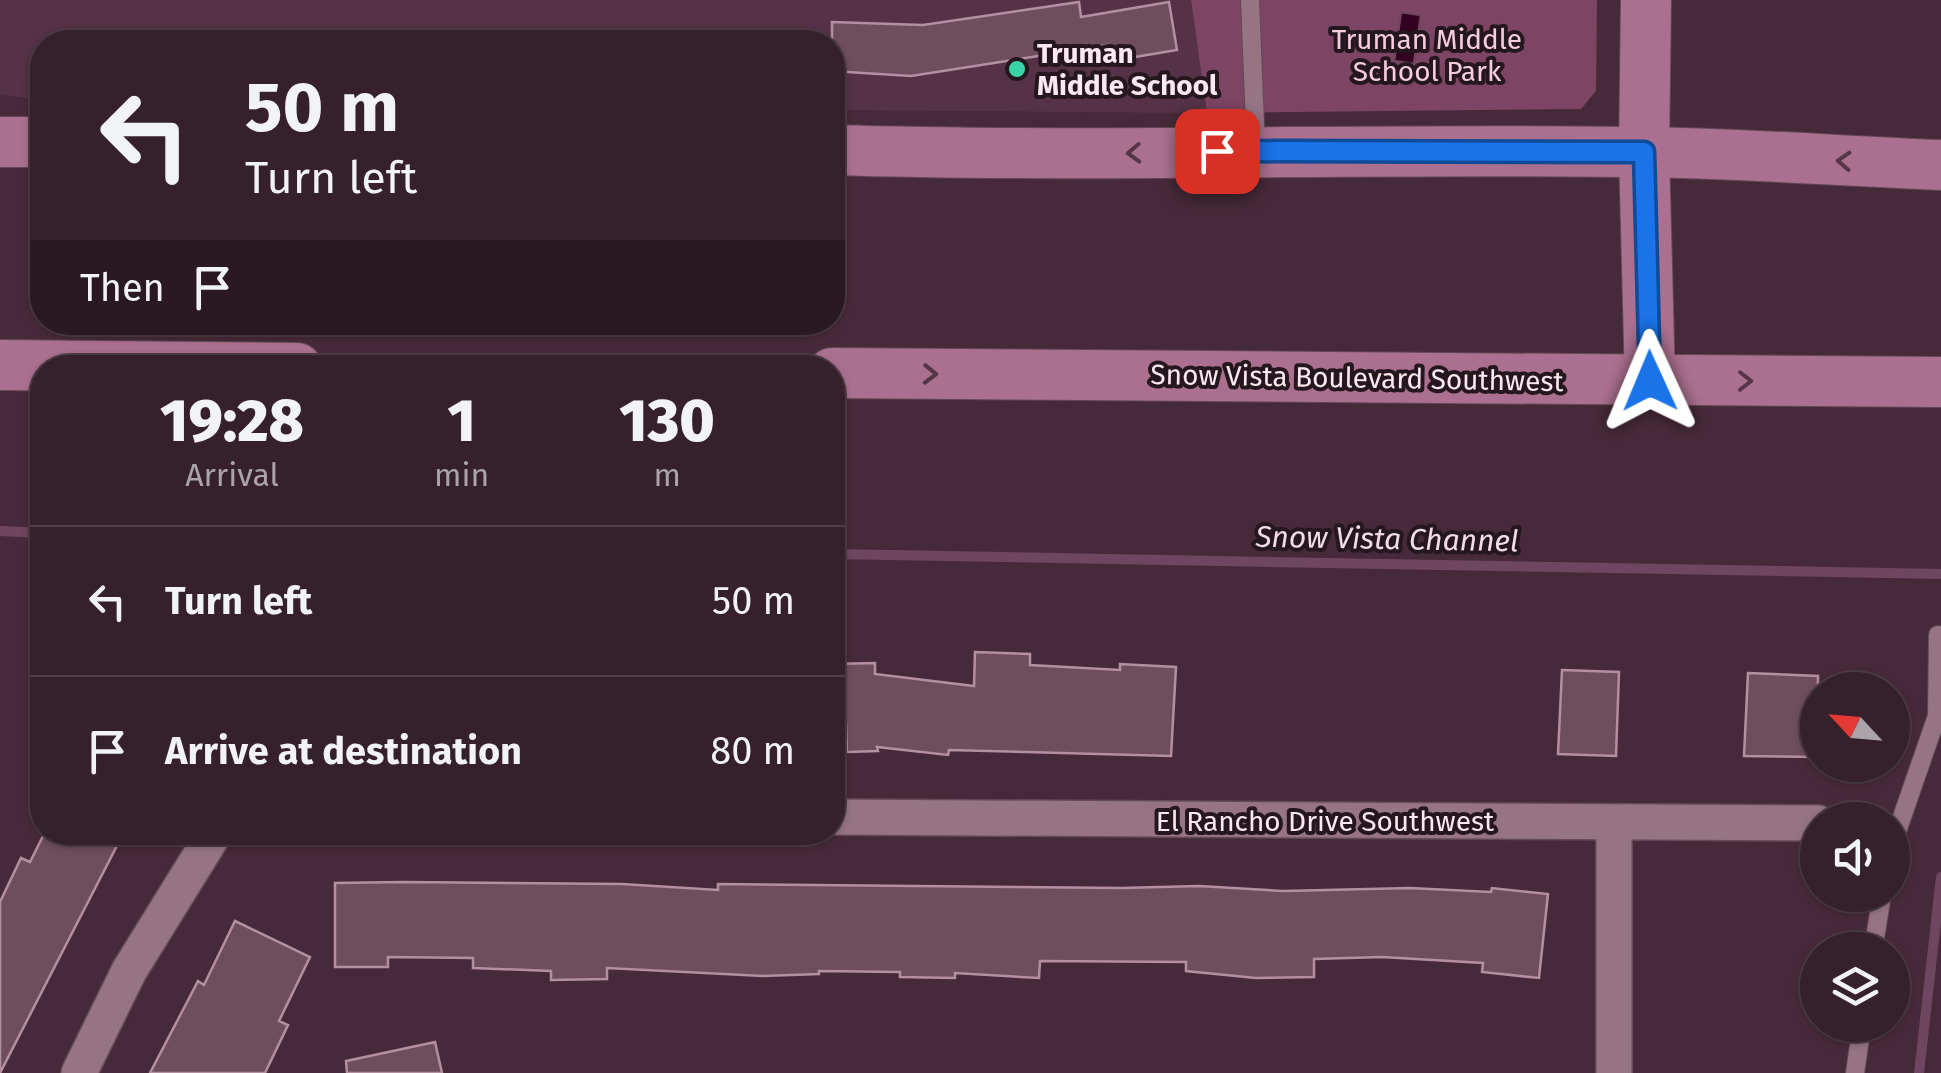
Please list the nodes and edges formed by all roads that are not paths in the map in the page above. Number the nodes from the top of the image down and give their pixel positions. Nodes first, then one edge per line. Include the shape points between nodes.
1 (1250, 0) edge
2 (1646, 0) edge
3 (0, 142) edge
4 (30, 142) edge
5 (845, 150) edge
6 (1256, 150) junction
7 (1644, 152) junction
8 (1941, 166) edge
9 (0, 364) edge
10 (30, 364) edge
11 (845, 373) edge
12 (1650, 381) junction
13 (1941, 382) edge
14 (1938, 635) dead end
15 (1907, 802) edge
16 (845, 816) edge
17 (1614, 823) junction
18 (1800, 824) edge
19 (207, 845) edge
20 (1860, 1042) edge
21 (79, 1073) edge
22 (1614, 1073) edge
23 (1855, 1073) edge

1 - 6 lane
2 - 7 main road
3 - 4 main road
6 -> 5 main road via 1032,156
6 - 7 main road
8 -> 7 main road
7 - 12 main road
9 - 10 main road
11 -> 12 main road, Snow Vista Boulevard Southwest
12 -> 13 main road, Snow Vista Boulevard Southwest
14 - 15 lane via 1937,716
16 - 17 street, El Rancho Drive Southwest
17 - 18 street, El Rancho Drive Southwest
17 - 22 street
19 - 21 street via 129,971
20 - 23 lane

